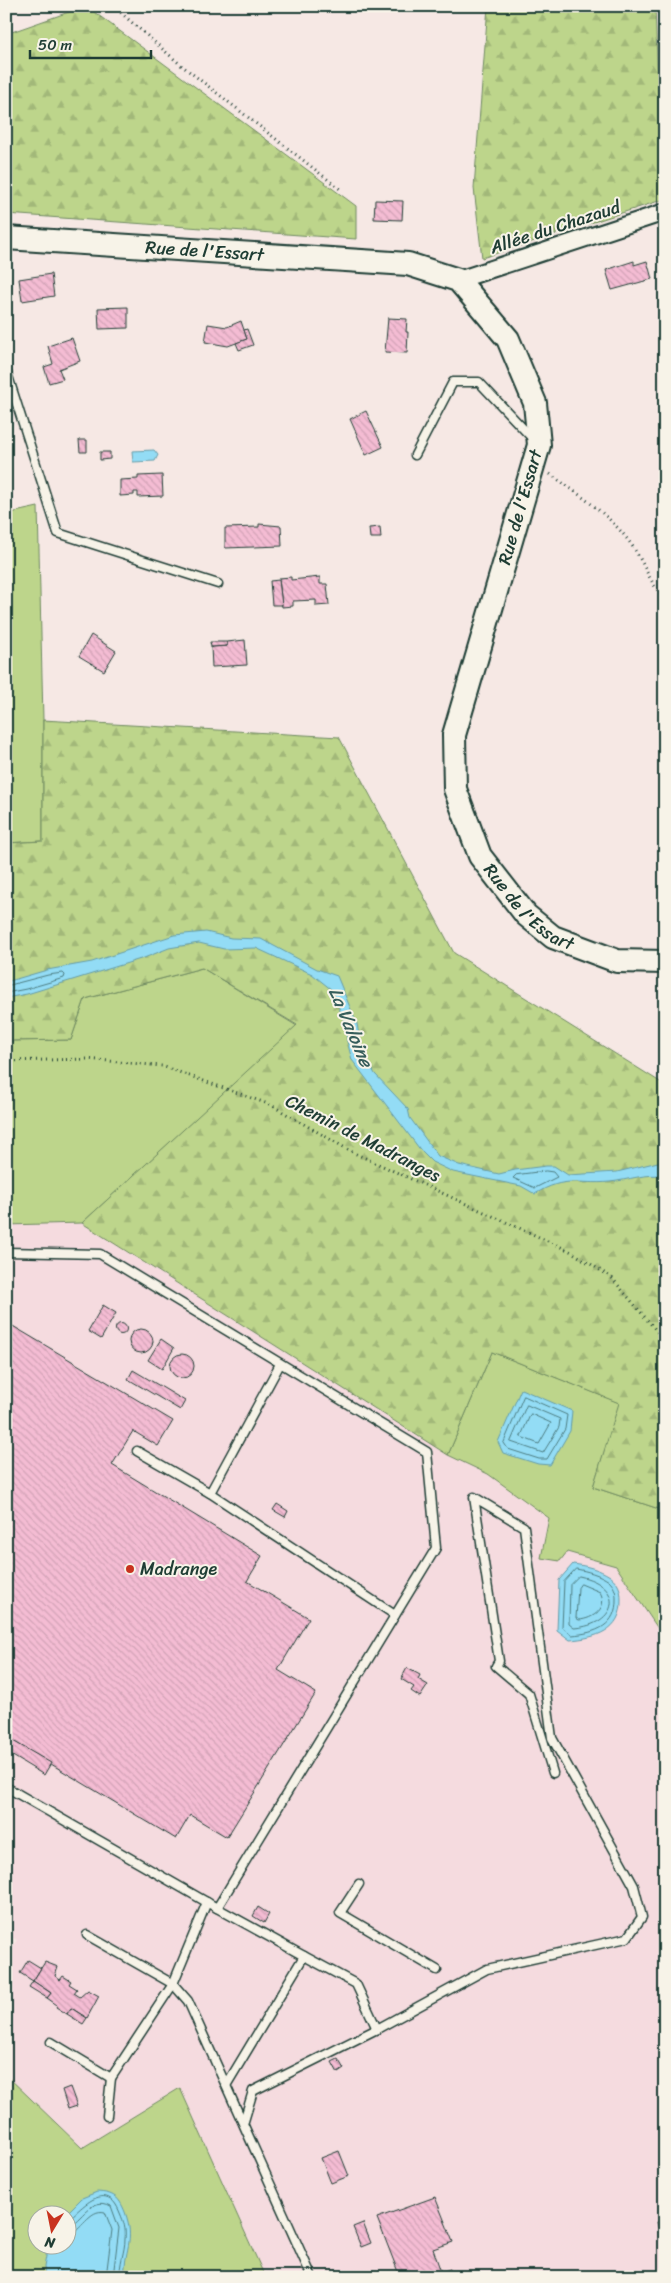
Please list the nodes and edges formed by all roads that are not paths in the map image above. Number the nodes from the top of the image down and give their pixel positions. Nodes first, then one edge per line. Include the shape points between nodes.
1 (665, 212) edge
2 (6, 238) edge
3 (458, 280) junction
4 (6, 370) edge
5 (536, 453) junction
6 (414, 455) dead end
7 (218, 584) dead end
8 (665, 962) edge
9 (6, 1252) edge
10 (280, 1364) junction
11 (136, 1451) dead end
12 (210, 1493) junction
13 (395, 1615) junction
14 (552, 1773) dead end
15 (6, 1787) edge
16 (358, 1884) dead end
17 (207, 1902) junction
18 (217, 1908) junction
19 (87, 1935) dead end
20 (304, 1956) junction
21 (437, 1970) dead end
22 (173, 1984) junction
23 (377, 2029) junction
24 (51, 2042) dead end
25 (112, 2078) junction
26 (227, 2084) junction
27 (107, 2116) dead end
28 (244, 2121) junction
29 (312, 2277) edge

1 - 3 street, Allée du Chazaud
2 - 3 street, Rue de l'Essart via 408,264
3 - 5 street, Rue de l'Essart via 508,339 535,403
4 - 7 lane via 58,533
5 - 6 lane via 478,382 453,382
5 - 8 street, Rue de l'Essart via 454,735 454,789 480,856 526,915 553,937 617,961
9 - 10 lane via 100,1254
10 - 12 lane
10 - 13 lane via 427,1452 436,1548
11 - 12 lane
12 - 13 lane
13 - 18 lane
14 - 23 lane via 529,1694 496,1666 499,1661 474,1496 524,1527 552,1738 634,1886 642,1917 627,1938 487,1969
15 - 17 lane
16 - 21 lane via 340,1913
17 - 18 lane
17 - 22 lane
18 - 20 lane
19 - 22 lane
20 - 23 lane via 356,1984
20 - 26 lane
22 - 25 lane
22 - 26 lane via 188,2001
23 - 28 lane via 254,2091
24 - 25 lane
25 - 27 lane
26 - 28 lane
28 - 29 lane

